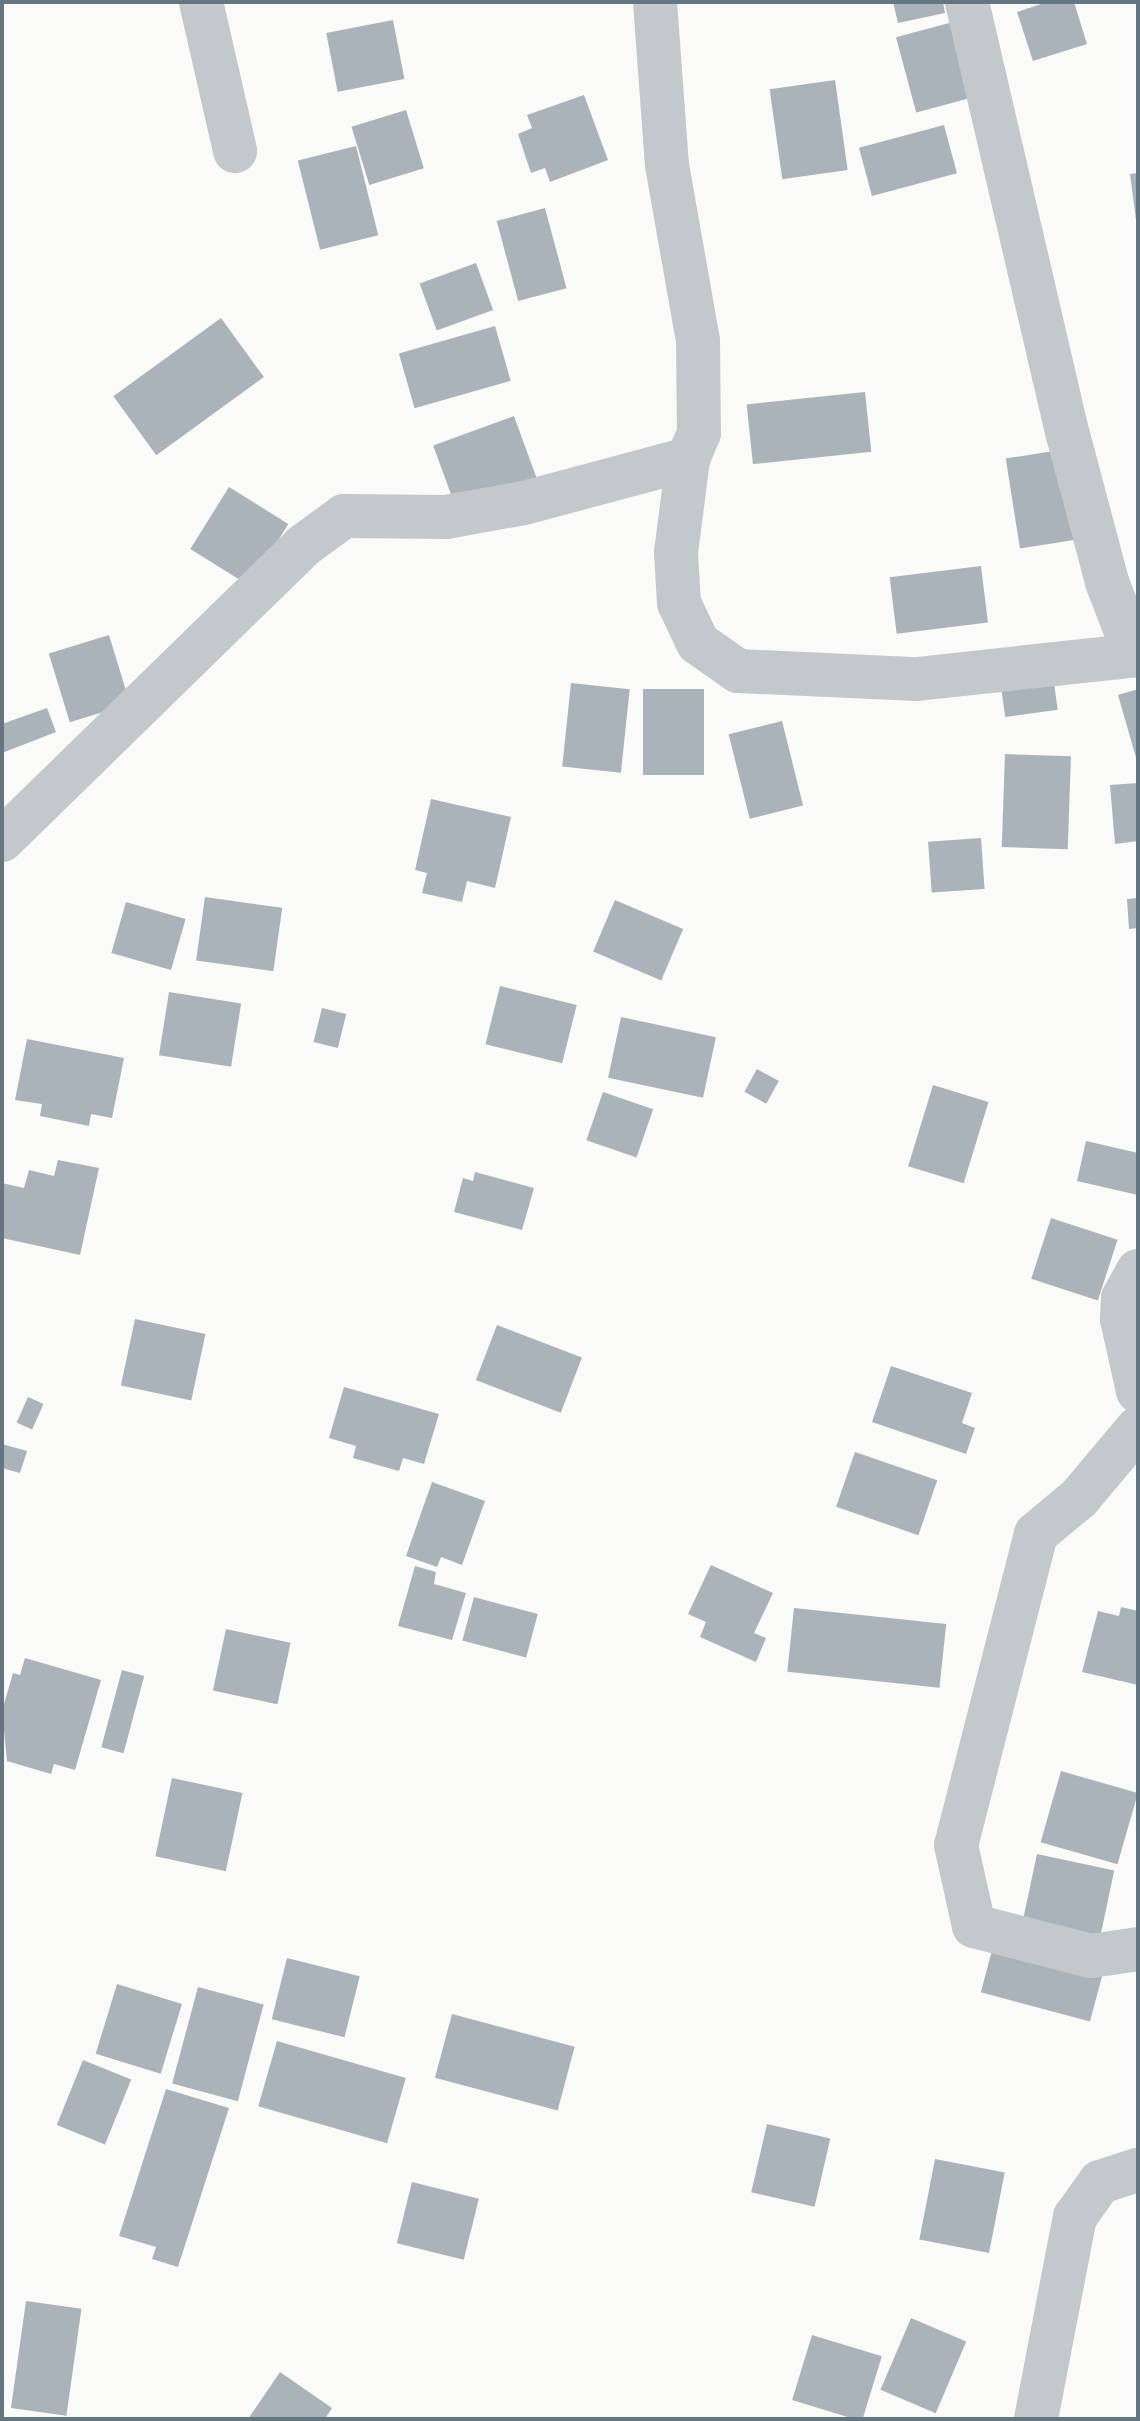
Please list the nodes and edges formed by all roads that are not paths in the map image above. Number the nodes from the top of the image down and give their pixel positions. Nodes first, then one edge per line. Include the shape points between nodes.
1 (201, 2) edge
2 (655, 2) edge
3 (967, 2) edge
4 (235, 151) dead end
5 (688, 459) junction
6 (1136, 655) edge
7 (2, 840) edge
8 (1138, 1271) edge
9 (1138, 1391) edge
10 (1138, 1428) edge
11 (1138, 1949) edge
12 (1138, 2170) edge
13 (1036, 2419) edge

1 - 4 street
2 - 5 street via 667,165 698,341 699,433
3 - 6 street via 1068,435 1107,582
5 - 6 street via 676,553 679,603 698,643 738,671 917,679
5 - 7 street via 461,514 344,516 303,546
8 - 9 street via 1123,1298 1122,1319
10 - 11 street via 1079,1498 1036,1534 956,1845 974,1926 1091,1956
12 - 13 street via 1100,2182 1075,2217

